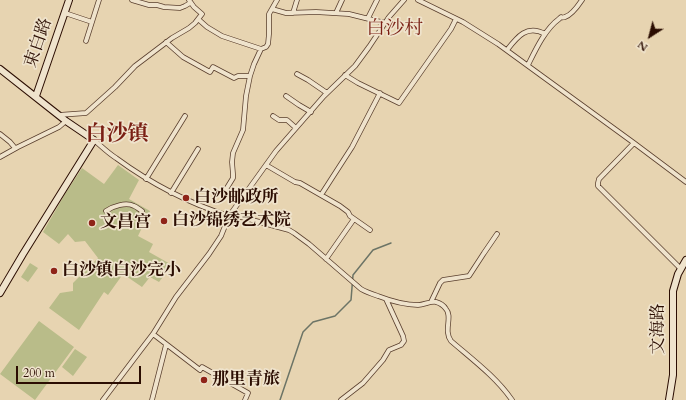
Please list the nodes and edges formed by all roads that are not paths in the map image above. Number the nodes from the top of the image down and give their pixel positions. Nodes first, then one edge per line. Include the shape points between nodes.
1 (69, 0) edge
2 (99, 0) edge
3 (132, 0) edge
4 (277, 0) edge
5 (297, 0) edge
6 (342, 0) edge
7 (376, 0) edge
8 (404, 0) edge
9 (418, 0) edge
10 (582, 0) edge
11 (189, 1) edge
12 (272, 9) junction
13 (65, 13) junction
14 (292, 13) junction
15 (336, 13) junction
16 (368, 18) junction
17 (198, 19) junction
18 (456, 19) junction
19 (92, 22) junction
20 (385, 23) junction
21 (545, 34) junction
22 (86, 40) dead end
23 (166, 42) junction
24 (261, 49) junction
25 (506, 49) junction
26 (528, 66) junction
27 (0, 69) edge
28 (296, 74) dead end
29 (345, 75) junction
30 (250, 76) junction
31 (327, 93) junction
32 (380, 93) junction
33 (36, 96) junction
34 (286, 96) dead end
35 (311, 112) junction
36 (59, 115) junction
37 (185, 116) dead end
38 (273, 116) dead end
39 (66, 121) junction
40 (296, 128) junction
41 (0, 134) edge
42 (94, 140) junction
43 (634, 143) junction
44 (15, 148) junction
45 (198, 149) dead end
46 (0, 157) edge
47 (266, 165) junction
48 (146, 179) junction
49 (686, 182) edge
50 (171, 193) junction
51 (321, 194) junction
52 (240, 201) junction
53 (106, 211) dead end
54 (142, 211) dead end
55 (229, 215) junction
56 (354, 219) junction
57 (370, 230) dead end
58 (497, 234) dead end
59 (326, 259) junction
60 (686, 260) edge
61 (681, 269) junction
62 (0, 293) edge
63 (386, 299) junction
64 (431, 302) junction
65 (153, 334) junction
66 (166, 345) junction
67 (102, 400) edge
68 (152, 400) edge
69 (245, 400) edge
70 (341, 400) edge
71 (512, 400) edge
72 (669, 400) edge

1 - 13 main road, 束白路
2 - 19 street
3 - 11 street via 180,8
4 - 12 street
5 - 14 street
6 - 15 street
7 - 16 street
8 - 20 street
9 - 18 street
10 - 21 street via 573,11 558,20
11 - 17 street via 202,14
12 - 14 street
12 - 24 street via 268,16 269,41 266,47
13 - 19 street
13 - 33 main road, 束白路
14 - 15 street
15 - 16 street
16 - 20 street
17 - 23 street via 189,28
17 - 24 street via 222,36
18 - 25 street
18 - 32 street via 399,103
19 - 22 street
20 - 29 street via 355,66
21 - 25 street via 535,31 524,32
21 - 26 street
23 - 30 street via 183,57 210,72 213,67 234,78
23 - 36 street via 135,66 86,113
24 - 30 street
25 - 26 street
26 - 43 street
27 - 33 main road
28 - 31 street
29 - 31 street
29 - 32 street
30 - 52 street via 243,130 233,153 233,178 225,191
31 - 35 street
32 - 51 street via 352,147
33 - 36 main road
34 - 35 street
35 - 40 street
36 - 39 main road
37 - 48 street
38 - 40 street via 279,120 287,120
39 - 42 main road
39 - 44 street via 59,127
40 - 47 street
41 - 44 street
42 - 48 street
42 - 62 main road
43 - 49 street
43 - 61 street via 599,179 598,186
44 - 46 street
45 - 50 street
47 - 51 street
47 - 52 street
48 - 50 street
50 - 55 street
51 - 56 street
52 - 55 street
53 - 54 street via 121,205 133,206
55 - 59 street via 289,230
55 - 65 street via 221,236 176,297
56 - 57 street
56 - 59 street
58 - 64 street via 469,276 443,280
59 - 63 street via 361,289
60 - 61 main road, 文海路
61 - 72 main road, 文海路 via 673,291 673,375
63 - 64 street via 419,305
63 - 70 street via 404,342 389,350 363,384
64 - 71 street via 437,302 447,309 451,341 491,375
65 - 66 street
65 - 67 street
66 - 68 street
66 - 69 street via 200,370 202,367 248,393

